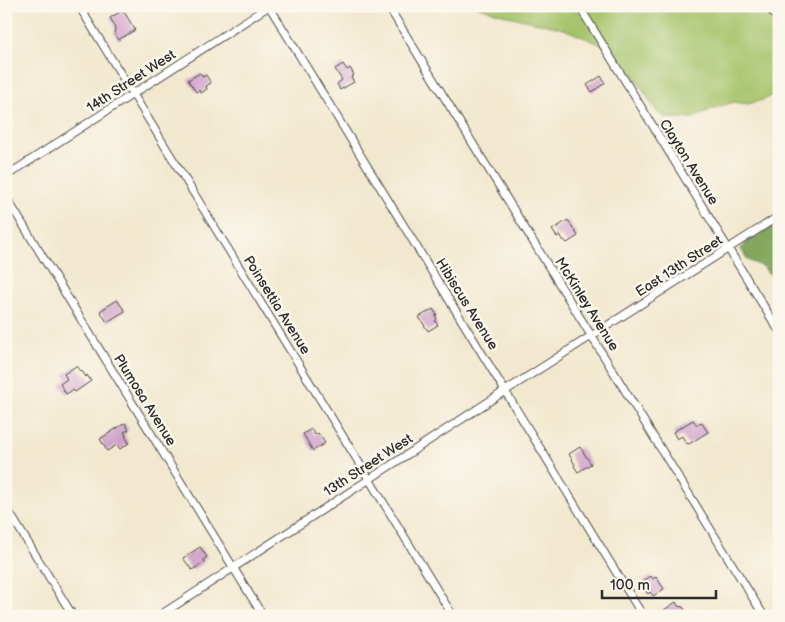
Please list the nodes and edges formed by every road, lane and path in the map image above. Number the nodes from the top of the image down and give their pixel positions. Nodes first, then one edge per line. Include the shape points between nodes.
1 (79, 6) edge
2 (269, 6) edge
3 (388, 6) edge
4 (579, 6) edge
5 (769, 6) edge
6 (779, 22) edge
7 (133, 94) junction
8 (6, 176) edge
9 (6, 197) edge
10 (779, 216) edge
11 (728, 249) junction
12 (779, 331) edge
13 (592, 336) junction
14 (505, 391) junction
15 (369, 479) junction
16 (6, 507) edge
17 (234, 568) junction
18 (73, 616) edge
19 (159, 616) edge
20 (263, 616) edge
21 (453, 616) edge
22 (643, 616) edge
23 (764, 616) edge

1 - 7 street, Poinsettia Avenue
2 - 7 street, 14th Street West
2 - 14 street, Hibiscus Avenue
3 - 13 street, McKinley Avenue
4 - 11 street, Clayton Avenue
5 - 6 street
7 - 8 street, 14th Street West
7 - 15 street, Poinsettia Avenue
9 - 17 street, Plumosa Avenue
10 - 11 street, East 13th Street
11 - 12 street, Clayton Avenue
11 - 13 street, East 13th Street
13 - 14 street, 13th Street West
13 - 23 street, McKinley Avenue
14 - 15 street, 13th Street West
14 - 22 street, Hibiscus Avenue
15 - 17 street, 13th Street West
15 - 21 street, Poinsettia Avenue
16 - 18 street
17 - 19 street, 13th Street West
17 - 20 street, Plumosa Avenue

